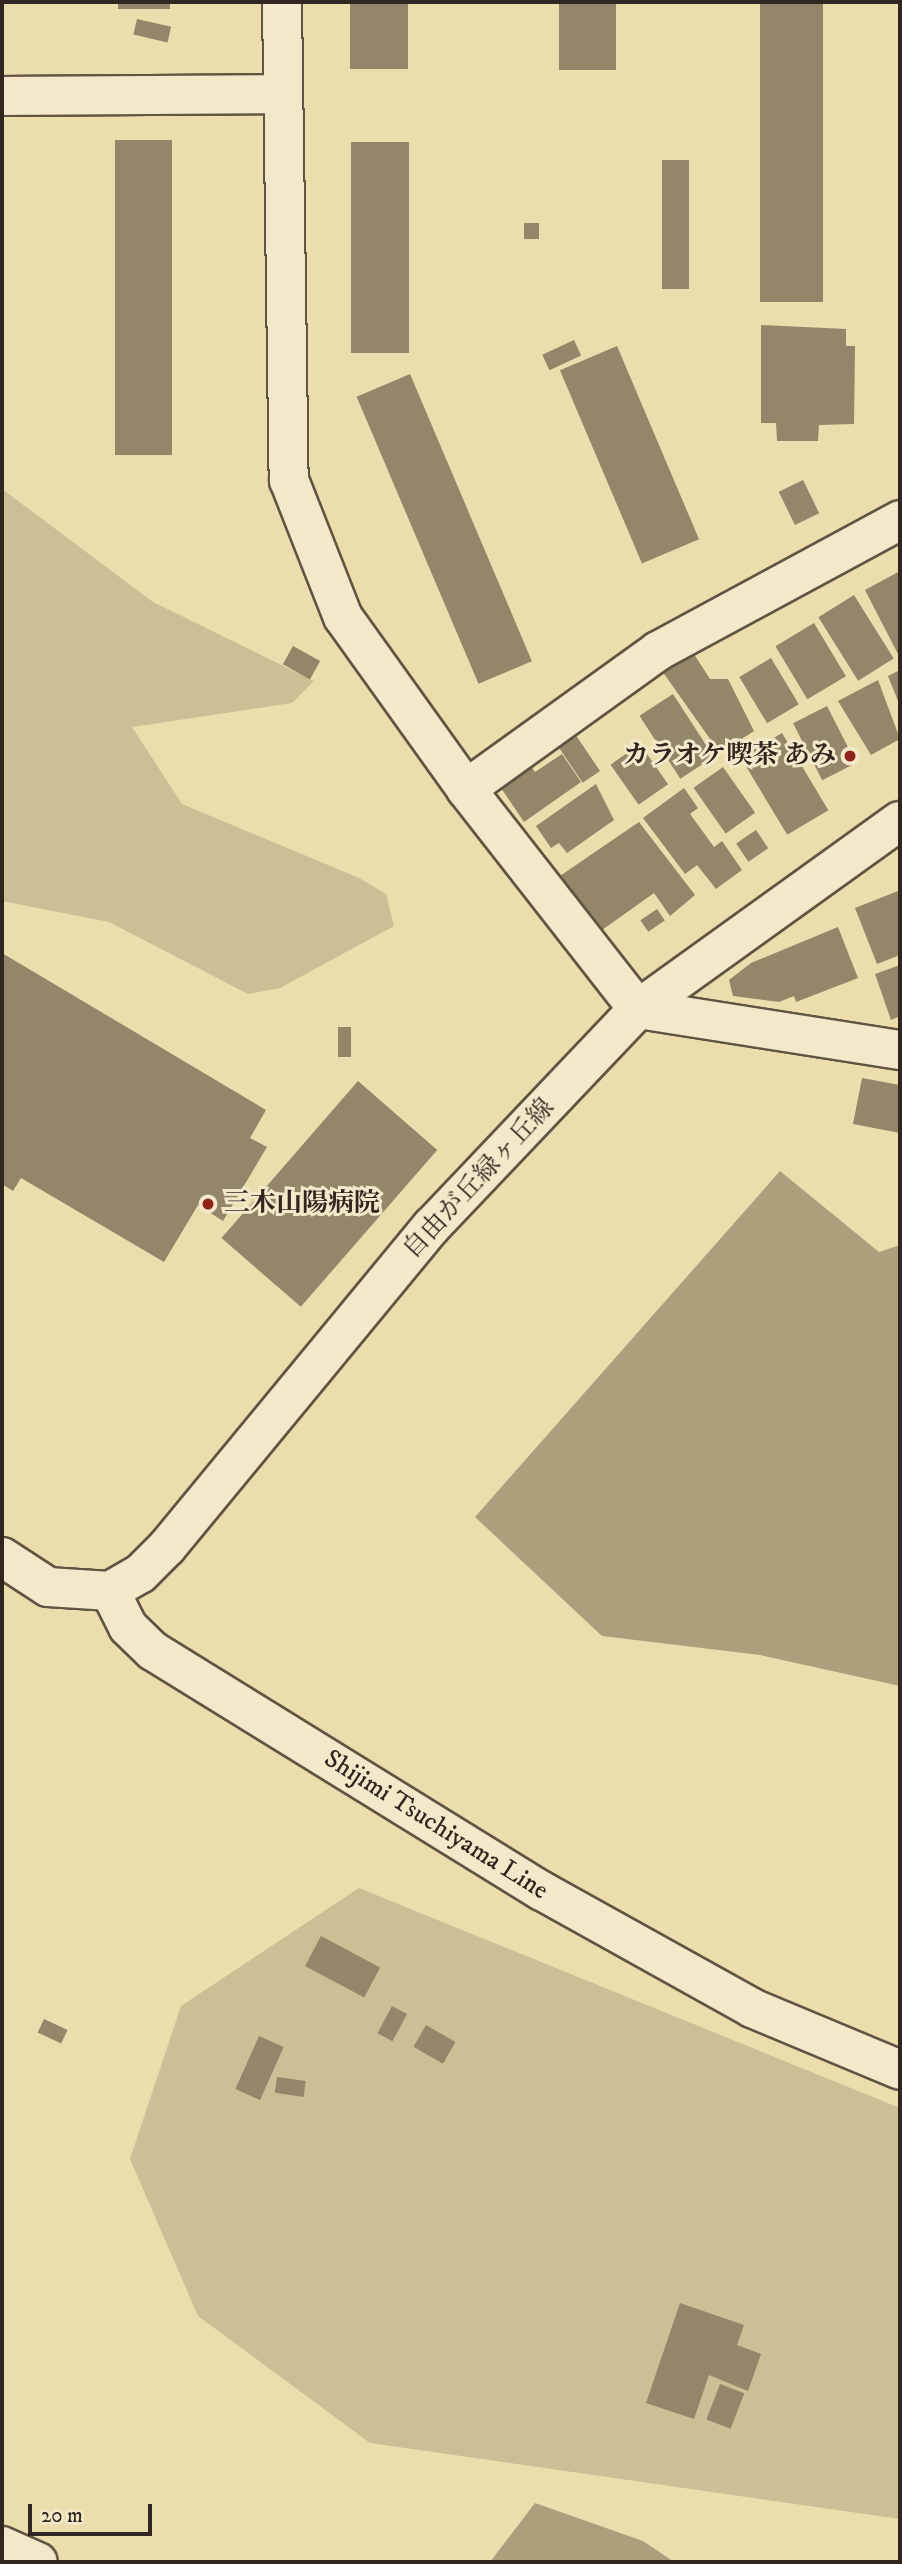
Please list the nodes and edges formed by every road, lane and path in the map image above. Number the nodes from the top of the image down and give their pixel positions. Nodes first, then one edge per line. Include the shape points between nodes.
1 (282, 2) edge
2 (282, 94) junction
3 (2, 96) edge
4 (900, 520) edge
5 (466, 789) junction
6 (900, 821) edge
7 (638, 1009) junction
8 (900, 1050) edge
9 (2, 1557) edge
10 (110, 1591) junction
11 (900, 2070) edge
12 (2, 2546) edge
13 (38, 2562) edge

1 - 2 street
2 - 3 street
2 - 5 street via 289,480 343,617
4 - 5 street via 658,651
5 - 7 street
6 - 7 street, 自由が丘緑ヶ丘線
7 - 8 street
7 - 10 street, 自由が丘緑ヶ丘線 via 432,1226 167,1547 140,1574
9 - 10 street via 48,1587
10 - 11 street, Shijimi Tsuchiyama Line via 128,1627 153,1651 542,1891 752,2008
12 - 13 street

